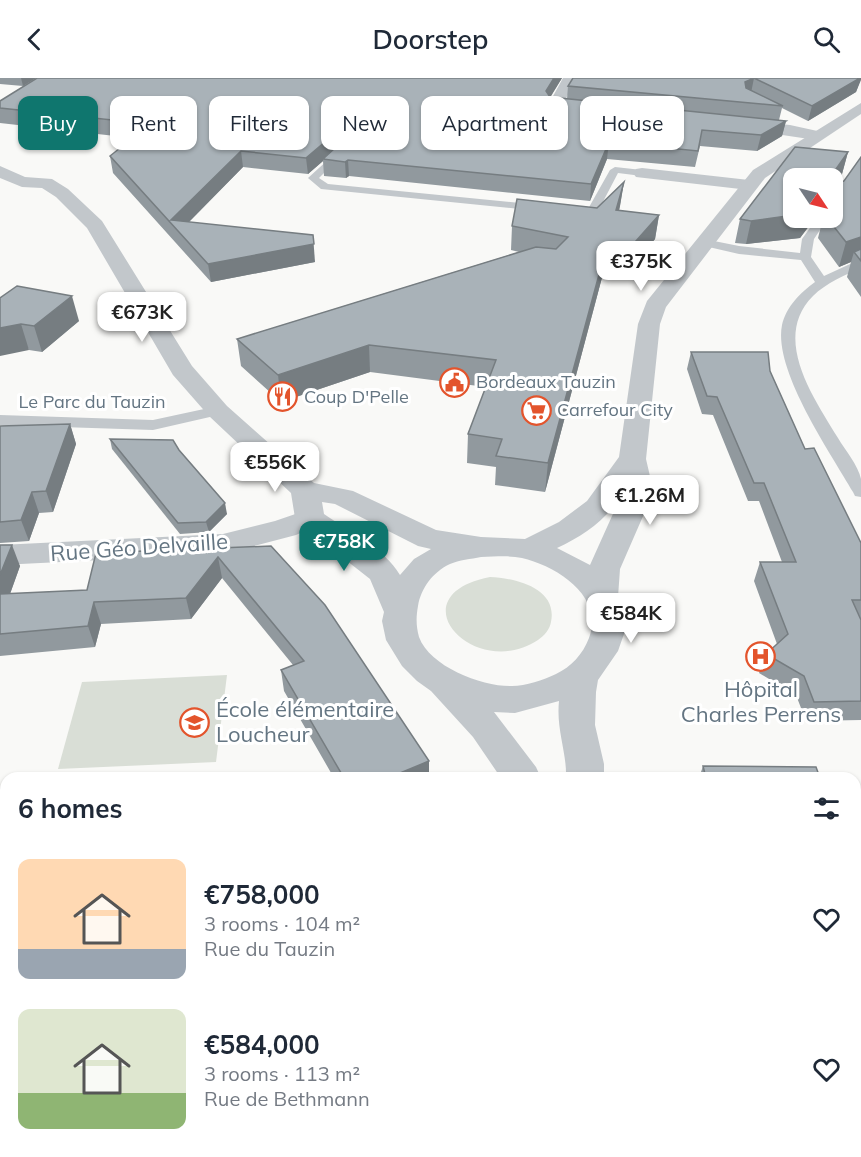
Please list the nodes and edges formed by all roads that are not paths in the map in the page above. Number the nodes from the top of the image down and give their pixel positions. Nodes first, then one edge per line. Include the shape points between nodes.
1 (570, 78) edge
2 (861, 107) edge
3 (580, 110) edge
4 (781, 114) edge
5 (720, 123) edge
6 (820, 133) junction
7 (342, 150) edge
8 (0, 171) edge
9 (642, 172) joint
10 (749, 185) junction
11 (815, 228) edge
12 (704, 243) junction
13 (805, 257) junction
14 (861, 263) edge
15 (822, 283) junction
16 (218, 411) junction
17 (0, 420) edge
18 (632, 459) junction
19 (861, 492) edge
20 (308, 504) junction
21 (481, 547) junction
22 (527, 549) junction
23 (0, 555) edge
24 (603, 595) junction
25 (399, 610) junction
26 (582, 675) junction
27 (437, 678) junction
28 (518, 772) edge
29 (588, 772) edge

1 - 3 street via 554,107
2 - 6 street
4 - 6 street
5 - 6 street
6 - 10 street via 767,166
7 - 9 lane via 313,178 325,187 592,213 615,170
8 - 16 street via 22,182 40,174 95,225 182,370
9 - 10 street
10 - 12 street
11 - 13 lane via 808,239
12 - 13 lane
12 - 18 street via 655,306 649,324
13 - 15 lane
14 - 15 lane
15 - 19 lane via 806,294 793,312 787,332 789,357 802,388
16 - 17 lane, Le Parc du Tauzin via 153,425
16 - 20 street
18 - 22 street via 588,516
18 - 24 street via 638,485 604,569
20 - 21 street via 343,497 429,539
20 - 23 street, Rue Géo Delvaille via 285,528 223,544
20 - 25 street via 384,574
21 - 22 street
21 - 25 street via 438,558 411,579
22 - 24 street via 586,576
24 - 26 street via 611,621 602,652
25 - 27 street via 398,631 414,661
26 - 27 street via 552,690 512,700 475,695
26 - 29 street via 575,710 579,743
27 - 28 street via 467,704

